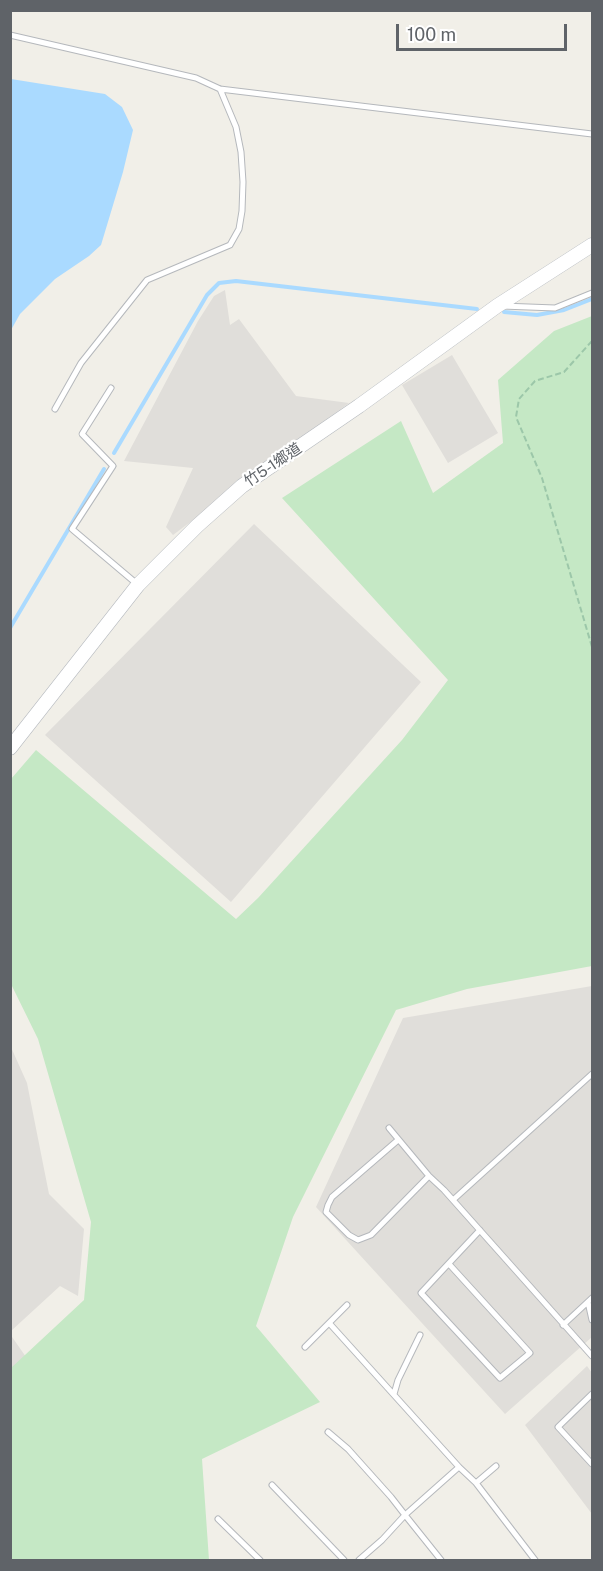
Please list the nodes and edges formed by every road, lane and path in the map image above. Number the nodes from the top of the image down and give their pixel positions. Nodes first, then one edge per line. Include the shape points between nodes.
1 (10, 35) edge
2 (220, 89) junction
3 (592, 134) edge
4 (592, 245) edge
5 (592, 292) edge
6 (497, 306) junction
7 (592, 341) edge
8 (111, 388) dead end
9 (55, 409) dead end
10 (138, 585) junction
11 (592, 647) edge
12 (10, 748) edge
13 (592, 1074) edge
14 (389, 1128) dead end
15 (398, 1140) junction
16 (429, 1176) junction
17 (453, 1200) junction
18 (480, 1230) junction
19 (448, 1264) junction
20 (590, 1300) edge
21 (347, 1305) dead end
22 (592, 1320) edge
23 (330, 1324) junction
24 (563, 1325) junction
25 (420, 1335) dead end
26 (305, 1347) dead end
27 (592, 1353) edge
28 (394, 1394) junction
29 (592, 1394) edge
30 (328, 1432) dead end
31 (592, 1464) edge
32 (496, 1466) dead end
33 (459, 1467) junction
34 (476, 1483) junction
35 (272, 1485) dead end
36 (405, 1515) junction
37 (218, 1519) dead end
38 (260, 1560) edge
39 (344, 1560) edge
40 (359, 1560) edge
41 (441, 1560) edge
42 (535, 1560) edge

1 - 2 lane via 196,78
2 - 3 lane
2 - 9 lane via 236,127 241,152 239,229 230,245 147,280 81,363
4 - 6 street, 竹5-1鄉道
5 - 6 lane via 555,308
6 - 10 street, 竹5-1鄉道 via 242,486
7 - 11 path via 564,372 535,381 519,399 516,417 542,478
8 - 10 lane via 82,434 113,466 72,529
10 - 12 street, 竹5-1鄉道
13 - 17 lane
14 - 15 lane
15 - 16 lane
15 - 16 lane via 332,1197 326,1212 358,1240 371,1235
16 - 17 lane
17 - 18 lane
18 - 19 lane
18 - 24 lane
19 - 19 lane via 421,1293 500,1378 530,1353
20 - 22 lane
20 - 24 lane
21 - 23 lane
23 - 26 lane
23 - 28 lane
24 - 27 lane
25 - 28 lane
28 - 33 lane
29 - 31 lane via 558,1427
30 - 36 lane via 348,1449
32 - 34 lane
33 - 34 lane
33 - 36 lane
34 - 42 lane
35 - 39 lane
36 - 40 lane
36 - 41 lane
37 - 38 lane

